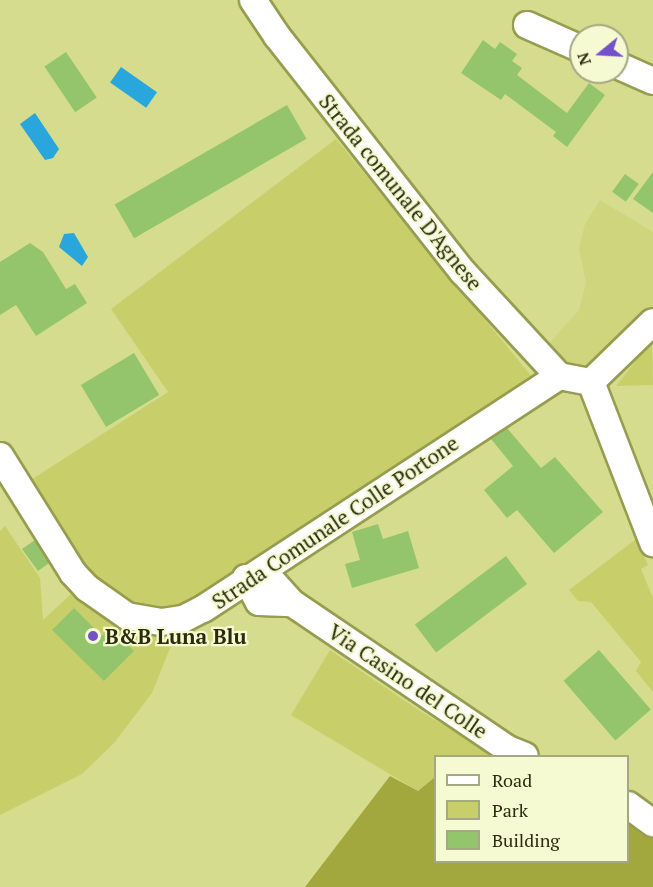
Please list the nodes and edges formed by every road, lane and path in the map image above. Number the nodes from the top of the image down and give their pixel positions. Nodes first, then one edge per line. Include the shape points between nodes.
1 (253, 0) edge
2 (527, 25) dead end
3 (569, 44) edge
4 (629, 70) edge
5 (653, 81) edge
6 (653, 322) edge
7 (559, 376) junction
8 (591, 382) junction
9 (0, 456) edge
10 (653, 543) edge
11 (246, 578) junction
12 (523, 755) edge
13 (629, 806) edge
14 (653, 823) edge

1 - 7 street, Strada comunale D'Agnese via 277,36 463,272
2 - 3 street
4 - 5 street
6 - 8 street
7 - 8 street
7 - 11 street, Strada Comunale Colle Portone
8 - 10 street
9 - 11 street, Strada Comunale Colle Portone via 73,573 102,602 128,616 161,622 183,619
11 - 12 street, Via Casino del Colle via 259,602 292,603 508,749
13 - 14 street

